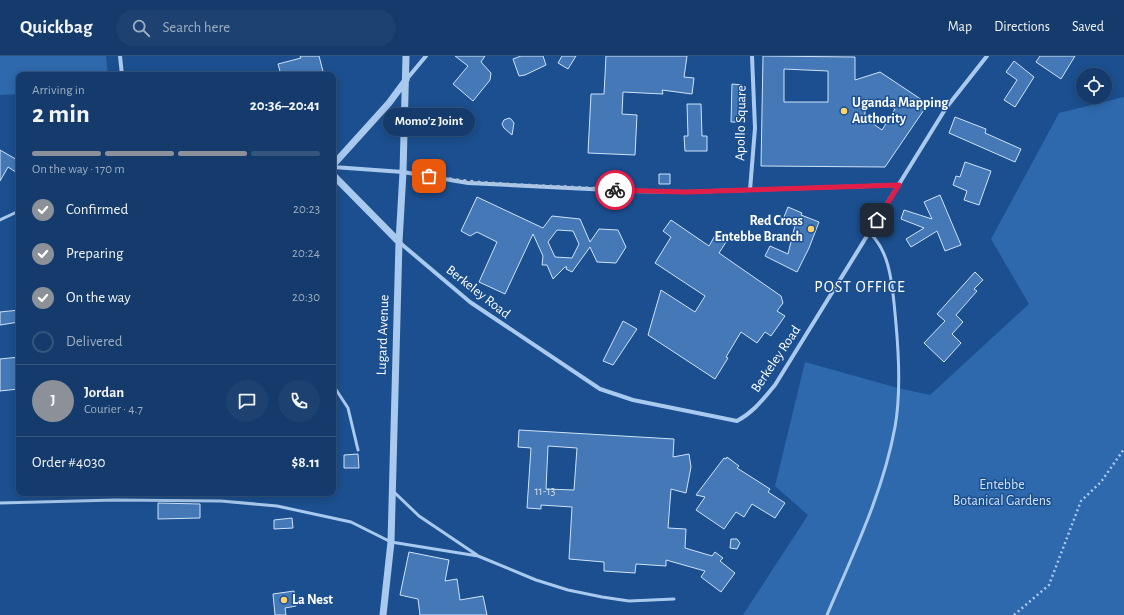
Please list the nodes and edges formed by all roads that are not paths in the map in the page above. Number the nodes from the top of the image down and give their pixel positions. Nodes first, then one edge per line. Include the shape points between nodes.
1 (120, 56) edge
2 (406, 56) edge
3 (426, 56) edge
4 (752, 56) edge
5 (987, 56) edge
6 (122, 72) edge
7 (406, 80) junction
8 (336, 163) edge
9 (336, 166) edge
10 (403, 172) junction
11 (336, 178) edge
12 (899, 185) junction
13 (750, 190) junction
14 (16, 212) edge
15 (0, 220) edge
16 (870, 232) junction
17 (399, 242) junction
18 (336, 389) edge
19 (358, 450) dead end
20 (391, 489) junction
21 (0, 503) edge
22 (391, 542) junction
23 (478, 556) junction
24 (674, 599) dead end
25 (383, 615) edge
26 (827, 615) edge

1 - 6 street
2 - 7 street, Lugard Avenue
3 - 7 street
4 - 13 street, Apollo Square via 755,128
5 - 12 street, Berkeley Road via 946,108
7 - 8 street
7 - 10 street, Lugard Avenue
9 - 10 street
10 - 13 street via 468,183 511,186 685,192
10 - 17 street, Lugard Avenue
11 - 17 street
12 - 13 street
12 - 16 street, Berkeley Road
14 - 15 lane
16 - 17 street, Berkeley Road via 775,385 755,409 737,421 632,400 600,389 470,302
16 - 26 lane via 883,251 894,302 898,388 895,425 886,469
17 - 20 street, Lugard Avenue
18 - 19 lane via 348,408
20 - 22 street, Lugard Avenue
20 - 23 lane via 420,516
21 - 22 lane via 221,501 277,506 351,522
22 - 23 lane
22 - 25 street, Lugard Avenue
23 - 24 lane via 568,590 629,601

